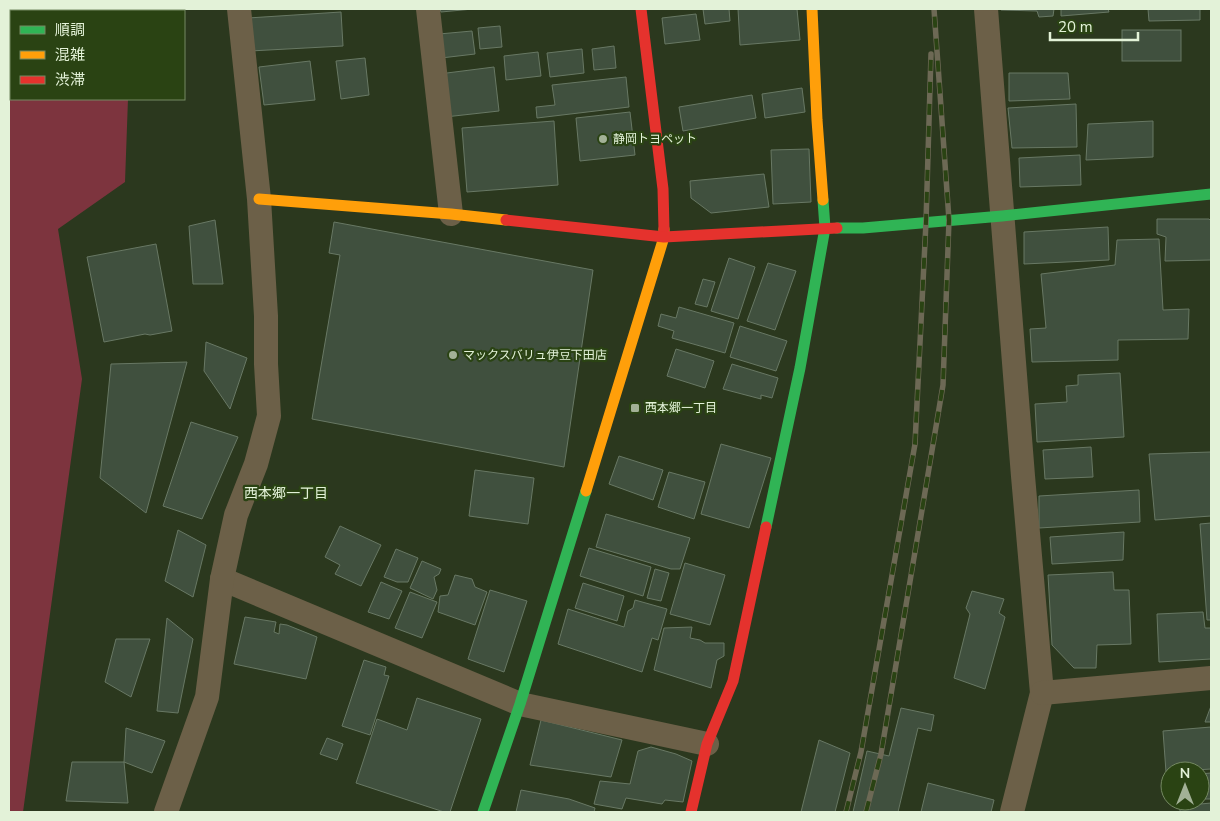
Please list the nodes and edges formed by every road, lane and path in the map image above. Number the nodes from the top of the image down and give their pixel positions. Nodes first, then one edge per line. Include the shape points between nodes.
1 (239, 9) edge
2 (428, 9) edge
3 (641, 9) edge
4 (812, 9) edge
5 (986, 9) edge
6 (1211, 194) edge
7 (258, 199) junction
8 (451, 214) junction
9 (1002, 216) junction
10 (825, 228) junction
11 (664, 237) junction
12 (222, 580) junction
13 (1211, 678) edge
14 (1042, 693) junction
15 (520, 704) junction
16 (706, 744) junction
17 (166, 812) edge
18 (483, 812) edge
19 (691, 812) edge
20 (1012, 812) edge

1 - 7 street
2 - 8 street
3 - 11 street via 663,189
4 - 10 street
5 - 9 street
6 - 9 street
7 - 8 street
7 - 12 street via 269,416 256,464 236,515
8 - 11 street
9 - 10 street via 863,228
9 - 14 street
10 - 11 street
10 - 16 street via 800,368 733,681
11 - 15 street
12 - 15 street
12 - 17 street via 207,697
13 - 14 street
14 - 20 street
15 - 16 street
15 - 18 street
16 - 19 street

